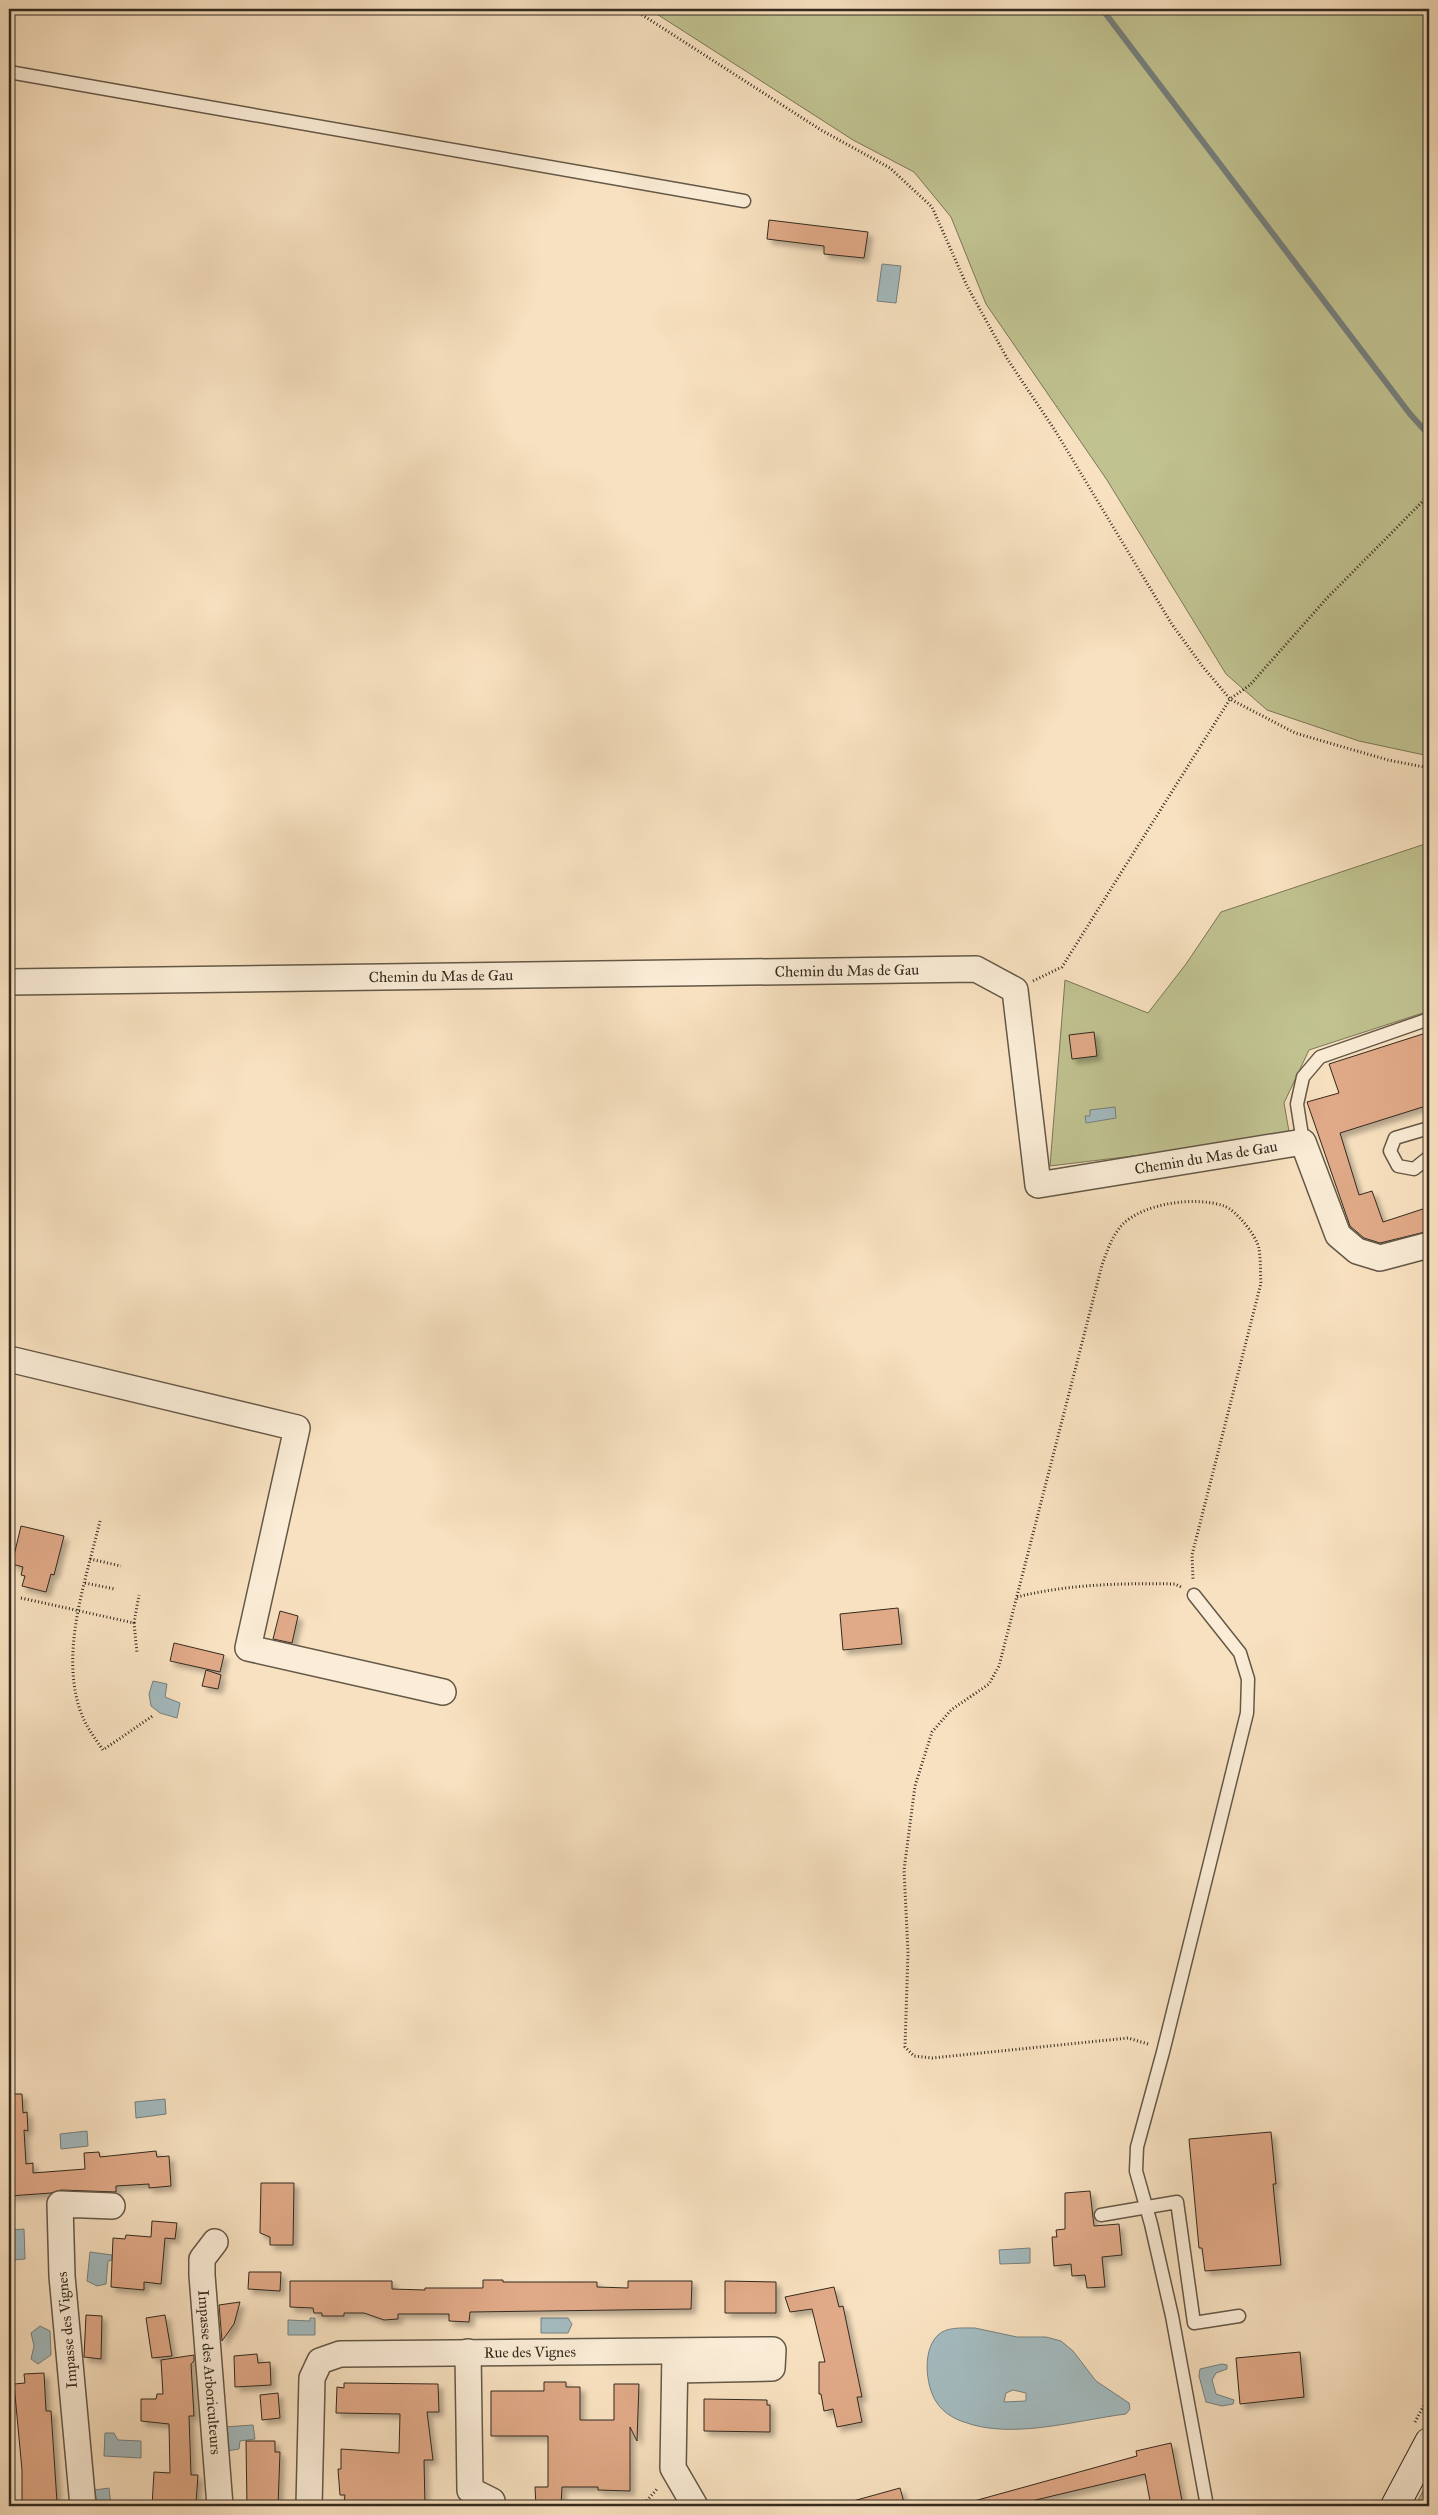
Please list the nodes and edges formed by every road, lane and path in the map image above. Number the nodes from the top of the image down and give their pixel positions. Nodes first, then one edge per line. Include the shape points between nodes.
1 (633, 9) edge
2 (9, 72) edge
3 (744, 201) dead end
4 (1429, 495) edge
5 (1230, 699) junction
6 (1429, 768) edge
7 (9, 982) edge
8 (1015, 990) junction
9 (1429, 1019) edge
10 (1429, 1128) edge
11 (1303, 1142) junction
12 (1429, 1157) edge
13 (1429, 1245) edge
14 (9, 1359) edge
15 (100, 1521) dead end
16 (90, 1559) junction
17 (121, 1566) dead end
18 (86, 1582) junction
19 (115, 1589) dead end
20 (140, 1595) dead end
21 (1194, 1595) junction
22 (1017, 1597) junction
23 (22, 1598) dead end
24 (79, 1611) junction
25 (134, 1623) junction
26 (137, 1653) dead end
27 (444, 1692) dead end
28 (154, 1715) dead end
29 (1163, 2052) junction
30 (112, 2206) dead end
31 (1147, 2208) junction
32 (1101, 2215) dead end
33 (215, 2242) dead end
34 (1239, 2316) dead end
35 (468, 2352) junction
36 (1429, 2442) edge
37 (492, 2501) dead end
38 (83, 2506) edge
39 (220, 2506) edge
40 (309, 2506) edge
41 (695, 2506) edge
42 (1207, 2506) edge
43 (1395, 2506) edge

1 - 5 path via 813,125 890,168 932,206 968,286 1008,360 1171,623
2 - 3 lane
4 - 5 path via 1327,598 1250,685
5 - 6 path via 1295,733 1388,760
5 - 8 path via 1062,967
7 - 8 street, Chemin du Mas de Gau via 976,969
8 - 11 street, Chemin du Mas de Gau via 1038,1185
9 - 11 lane via 1320,1057 1303,1077 1297,1104
10 - 12 lane via 1395,1138 1390,1151 1398,1166 1406,1168 1414,1169
11 - 13 street via 1338,1236 1356,1251 1380,1258
14 - 27 street via 297,1428 248,1648
15 - 16 path
16 - 17 path
16 - 18 path
18 - 19 path
18 - 24 path
20 - 25 path
21 - 22 path via 1175,1584 1129,1583 1051,1589
21 - 22 path via 1192,1555 1261,1283 1259,1248 1246,1224 1225,1206 1194,1202 1142,1210 1122,1225 1111,1242 1102,1265
21 - 29 lane via 1240,1653 1248,1679 1247,1713
22 - 29 path via 999,1666 989,1684 951,1710 932,1732 915,1786 904,1870 908,1952 904,2047 914,2056 932,2058 1128,2038 1145,2042
23 - 24 path
24 - 25 path
24 - 28 path via 72,1656 74,1683 80,1709 103,1750
25 - 26 path
29 - 31 lane via 1137,2148 1136,2171
30 - 38 street, Impasse des Vignes via 60,2204 62,2276
31 - 32 lane
31 - 34 lane via 1177,2202 1194,2323
31 - 42 lane via 1172,2316
33 - 39 street, Impasse des Arboriculteurs via 202,2259 202,2275
35 - 37 street via 470,2490
35 - 40 street, Rue des Vignes via 340,2354 320,2361 312,2378
35 - 41 street, Rue des Vignes via 675,2360 673,2468
36 - 43 main road

